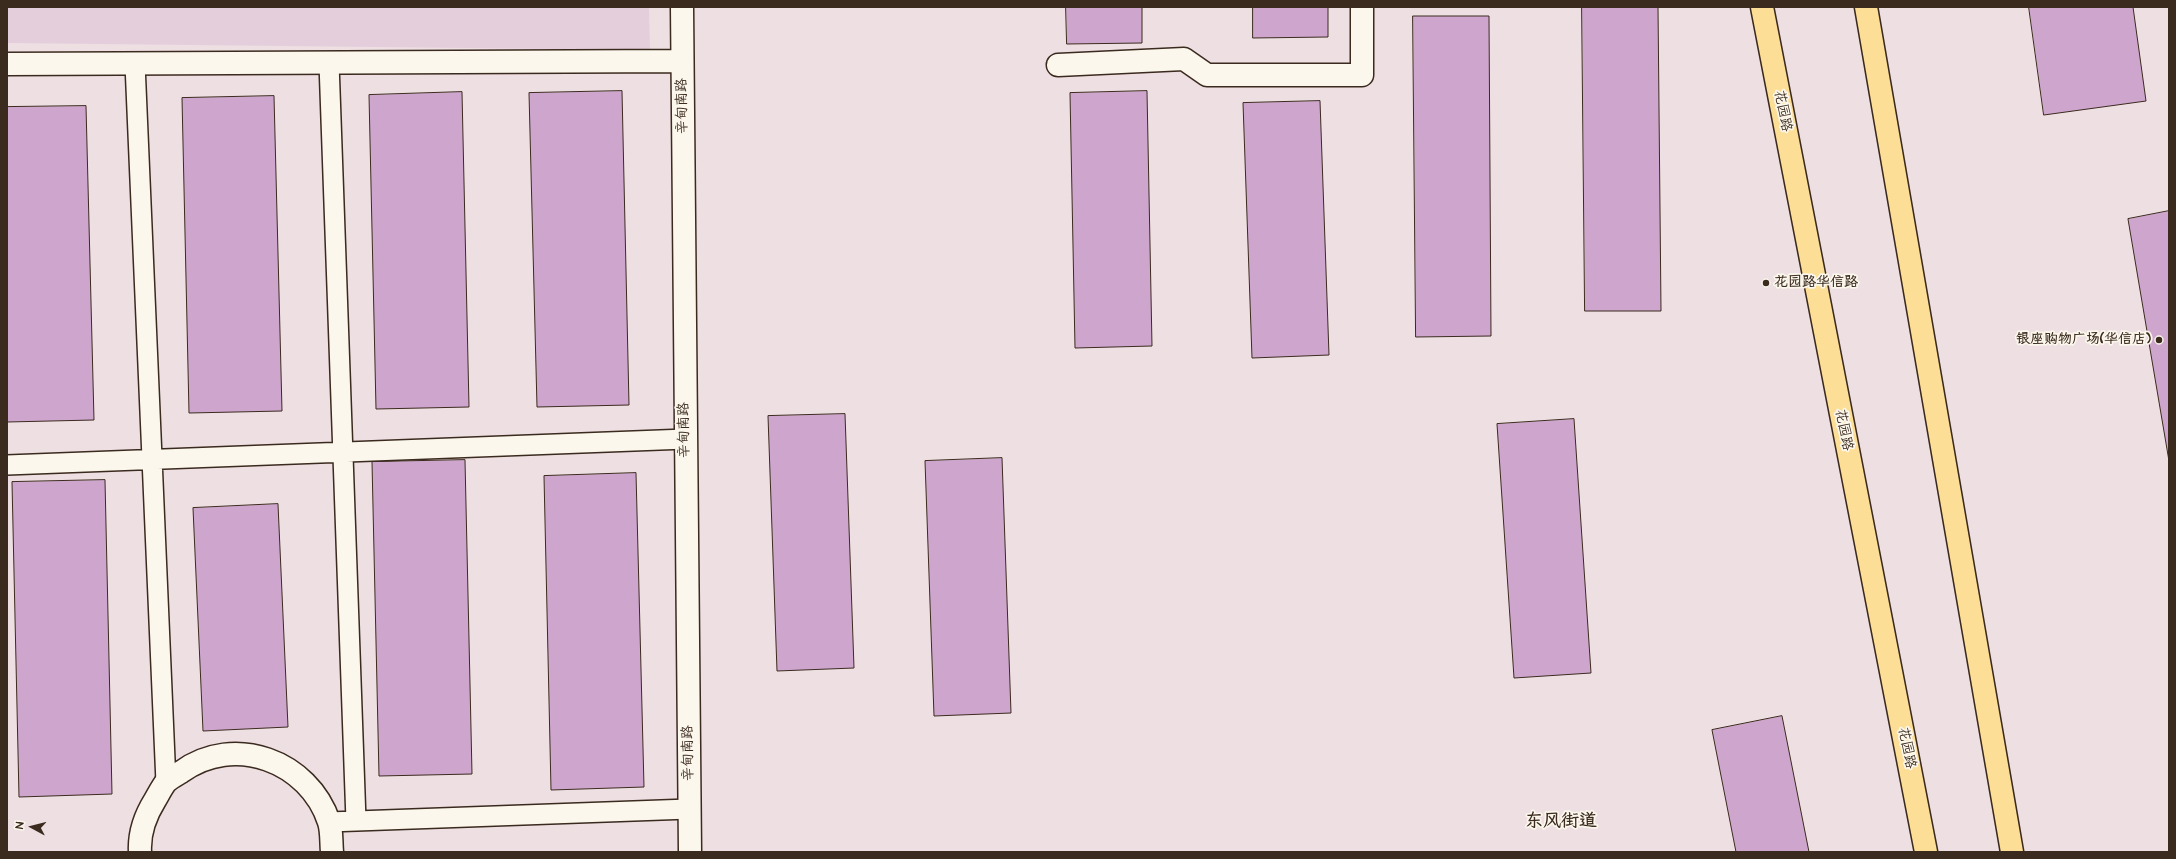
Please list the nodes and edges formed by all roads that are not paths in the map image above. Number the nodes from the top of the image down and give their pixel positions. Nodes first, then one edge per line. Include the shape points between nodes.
1 (682, 7) edge
2 (1362, 7) edge
3 (1762, 7) edge
4 (1866, 7) edge
5 (682, 61) junction
6 (329, 63) junction
7 (7, 64) edge
8 (135, 64) junction
9 (1058, 65) dead end
10 (686, 439) junction
11 (343, 452) junction
12 (7, 465) edge
13 (166, 782) junction
14 (689, 809) junction
15 (356, 821) junction
16 (329, 822) junction
17 (693, 851) edge
18 (140, 852) edge
19 (332, 852) edge
20 (1926, 852) edge
21 (2012, 852) edge

1 - 5 street, 辛甸南路
2 - 9 street via 1362,75 1207,75 1184,59
3 - 20 main road, 花园路
4 - 21 main road
5 - 6 street
5 - 10 street, 辛甸南路
6 - 8 street
6 - 11 lane
7 - 8 street
8 - 13 lane
10 - 11 lane
10 - 14 street, 辛甸南路
11 - 12 lane
11 - 15 lane
13 - 16 street via 193,763 225,753 259,756 290,769 314,792
13 - 18 street via 148,811 139,840
14 - 15 lane
14 - 17 street, 辛甸南路
15 - 16 lane
16 - 19 street

